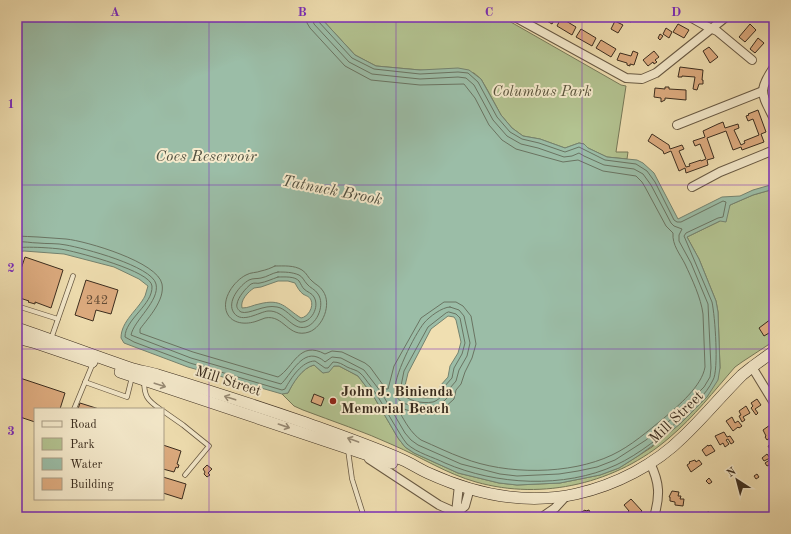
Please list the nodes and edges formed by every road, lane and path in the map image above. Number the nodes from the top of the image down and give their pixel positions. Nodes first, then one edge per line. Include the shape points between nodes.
1 (515, 17) edge
2 (690, 17) edge
3 (726, 17) edge
4 (712, 28) junction
5 (752, 60) dead end
6 (774, 67) edge
7 (763, 91) junction
8 (774, 119) edge
9 (678, 125) dead end
10 (774, 150) edge
11 (692, 187) dead end
12 (73, 276) dead end
13 (17, 306) edge
14 (58, 319) junction
15 (17, 328) edge
16 (17, 338) edge
17 (51, 340) junction
18 (774, 351) edge
19 (89, 358) junction
20 (752, 366) junction
21 (132, 376) junction
22 (144, 380) junction
23 (85, 382) junction
24 (774, 402) edge
25 (74, 408) edge
26 (159, 408) edge
27 (164, 412) edge
28 (353, 450) junction
29 (650, 463) junction
30 (427, 473) junction
31 (185, 475) dead end
32 (464, 486) junction
33 (566, 496) junction
34 (554, 514) edge
35 (454, 515) edge
36 (364, 517) edge
37 (466, 517) edge
38 (542, 517) edge
39 (654, 517) edge

1 - 4 street via 626,78 642,79 649,77
2 - 4 street
3 - 4 street
4 - 5 street
6 - 7 street via 765,81
7 - 8 street
7 - 9 street
10 - 11 street via 720,172
12 - 14 lane
13 - 14 lane
14 - 17 lane
15 - 17 main road, Mill Street
16 - 19 main road, Mill Street
17 - 19 main road, Mill Street
18 - 20 main road, Mill Street
19 - 21 main road, Mill Street
19 - 23 lane
30 -> 19 main road, Mill Street via 405,461 347,438 237,400 155,374
20 - 24 street
20 - 29 main road, Mill Street via 683,437
21 - 22 main road, Mill Street
21 - 23 lane via 127,397
22 - 26 lane via 144,392 148,400
22 -> 28 main road, Mill Street
23 - 25 lane
27 - 31 lane via 209,446
28 - 30 main road, Mill Street
28 - 35 street
28 - 36 lane via 352,479
29 - 33 main road, Mill Street via 615,482
29 - 39 street via 658,488 658,503
30 - 32 main road, Mill Street
32 - 33 main road, Mill Street via 519,498
32 - 35 street
33 - 34 street
34 - 38 street
35 - 37 street

